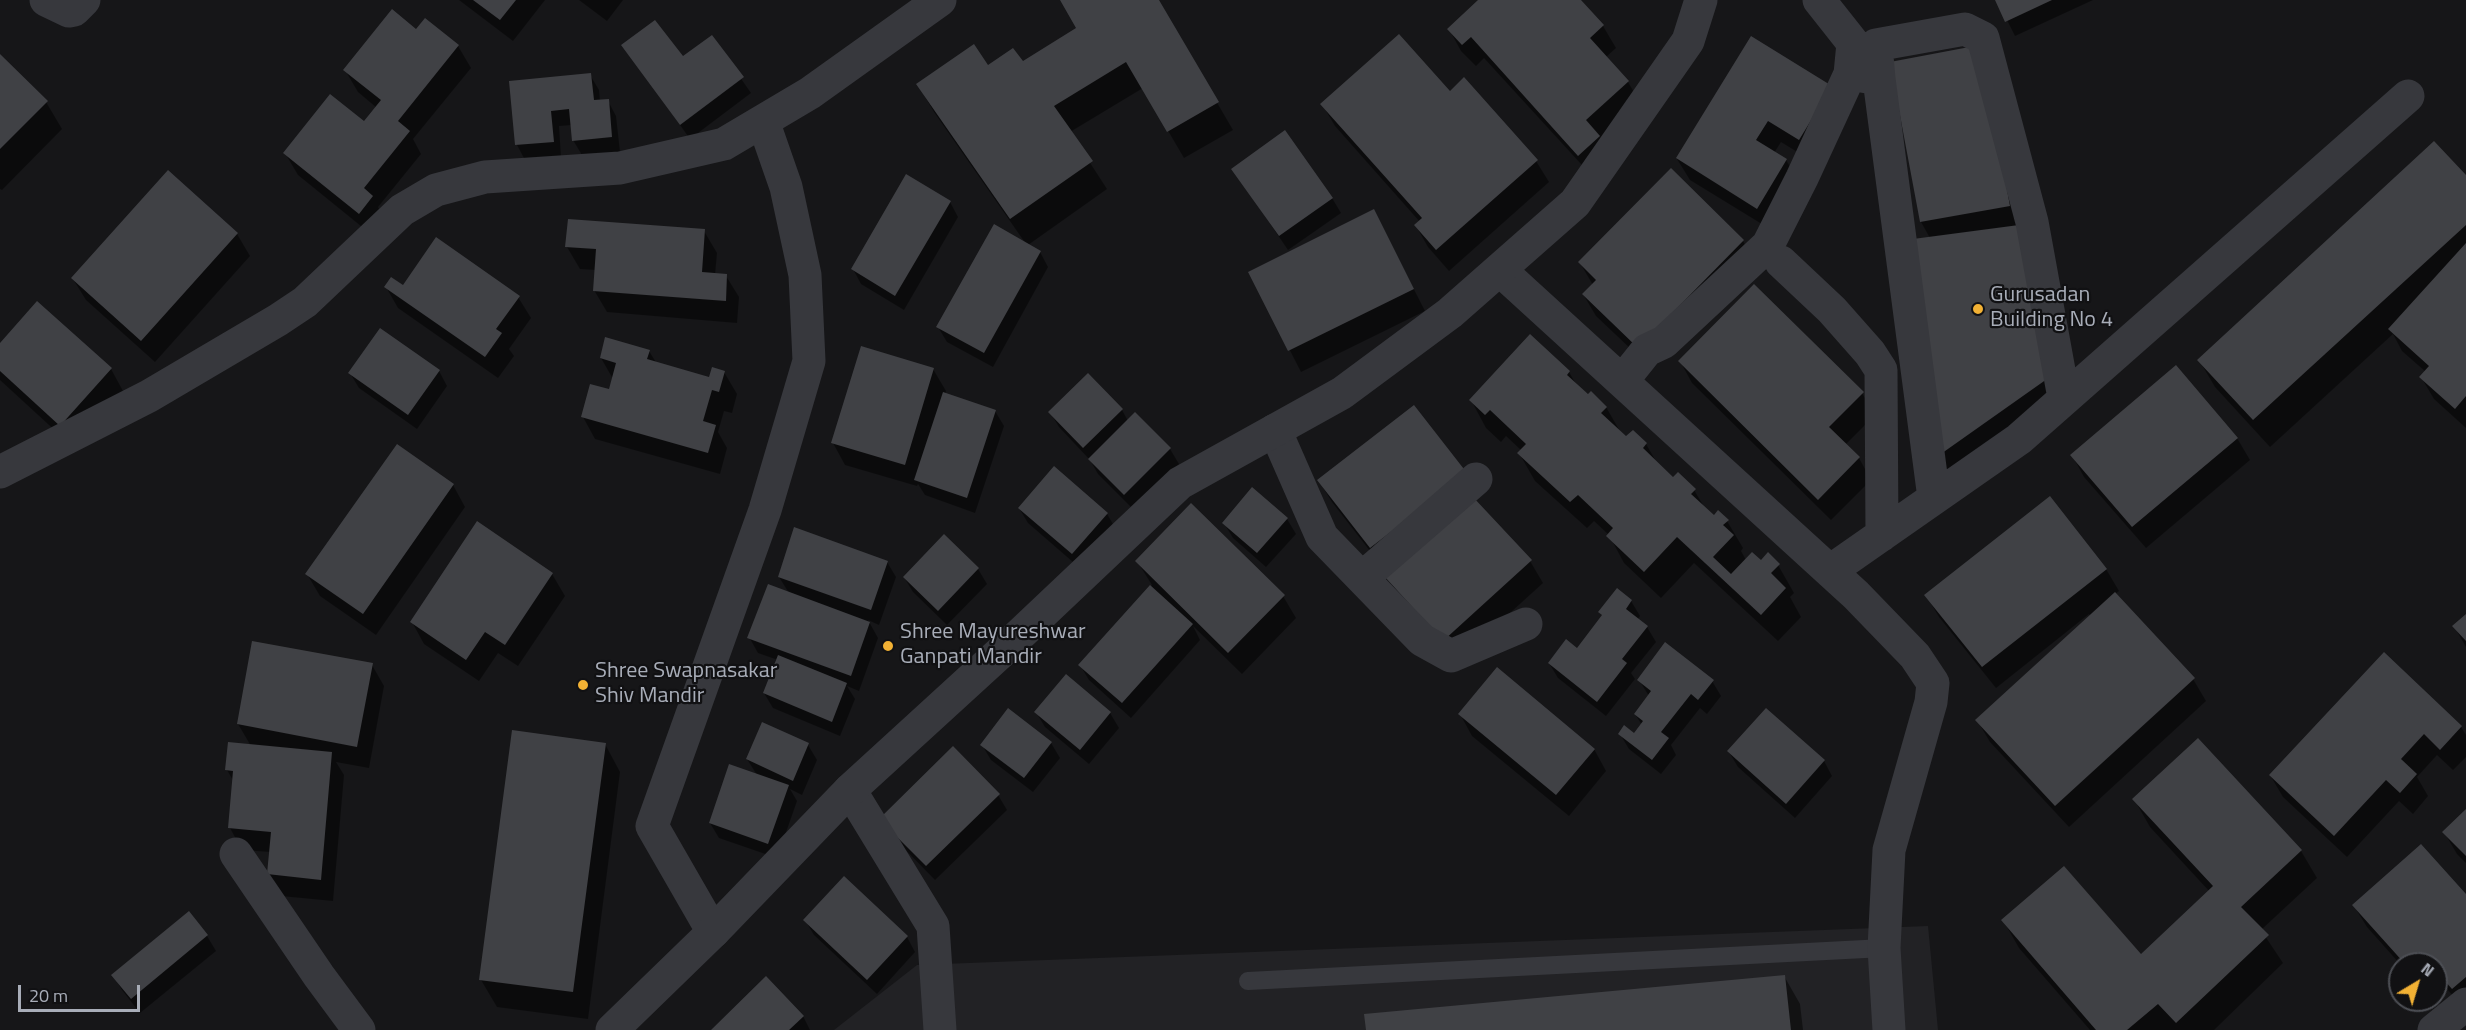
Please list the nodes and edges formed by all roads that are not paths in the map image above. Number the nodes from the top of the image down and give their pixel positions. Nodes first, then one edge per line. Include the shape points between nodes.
1 (46, 0) edge
2 (84, 0) edge
3 (940, 0) edge
4 (1701, 0) edge
5 (1819, 0) edge
6 (1864, 77) junction
7 (2408, 96) dead end
8 (763, 121) junction
9 (1781, 262) dead end
10 (1500, 270) junction
11 (1629, 386) junction
12 (2064, 398) junction
13 (1275, 430) junction
14 (0, 472) edge
15 (1476, 479) dead end
16 (1934, 498) junction
17 (1882, 535) junction
18 (1830, 571) junction
19 (1362, 578) junction
20 (1526, 624) dead end
21 (850, 790) junction
22 (236, 854) dead end
23 (713, 932) junction
24 (1884, 948) junction
25 (1248, 981) dead end
26 (2466, 1004) edge
27 (359, 1030) edge
28 (612, 1030) edge
29 (940, 1030) edge
30 (1888, 1030) edge
31 (2434, 1030) edge

1 - 2 street via 69,11
3 - 8 street via 810,93
4 - 10 street via 1688,41 1575,203
5 - 6 street via 1853,43
6 - 11 street via 1802,178 1768,245 1664,342 1660,361
6 - 12 street via 1876,45 1965,29 1983,38 2032,222
6 - 16 street
7 - 12 street
8 - 14 street via 724,144 620,168 485,177 436,190 402,210 305,302 279,320 149,396
8 - 23 street via 786,187 806,275 809,361 765,510 652,826
9 - 17 street via 1832,310 1881,370
10 - 11 street
10 - 13 street via 1450,313 1342,393
11 - 18 street
12 - 16 street via 2019,439
13 - 19 street via 1322,537
13 - 21 street via 1180,483
15 - 19 street
16 - 17 street
17 - 18 street
18 - 24 street via 1915,656 1933,683 1889,850
19 - 20 street via 1422,640 1452,656
21 - 23 street
21 - 29 street via 933,926
22 - 27 street
23 - 28 street
24 - 25 lane
24 - 30 street
26 - 31 street

